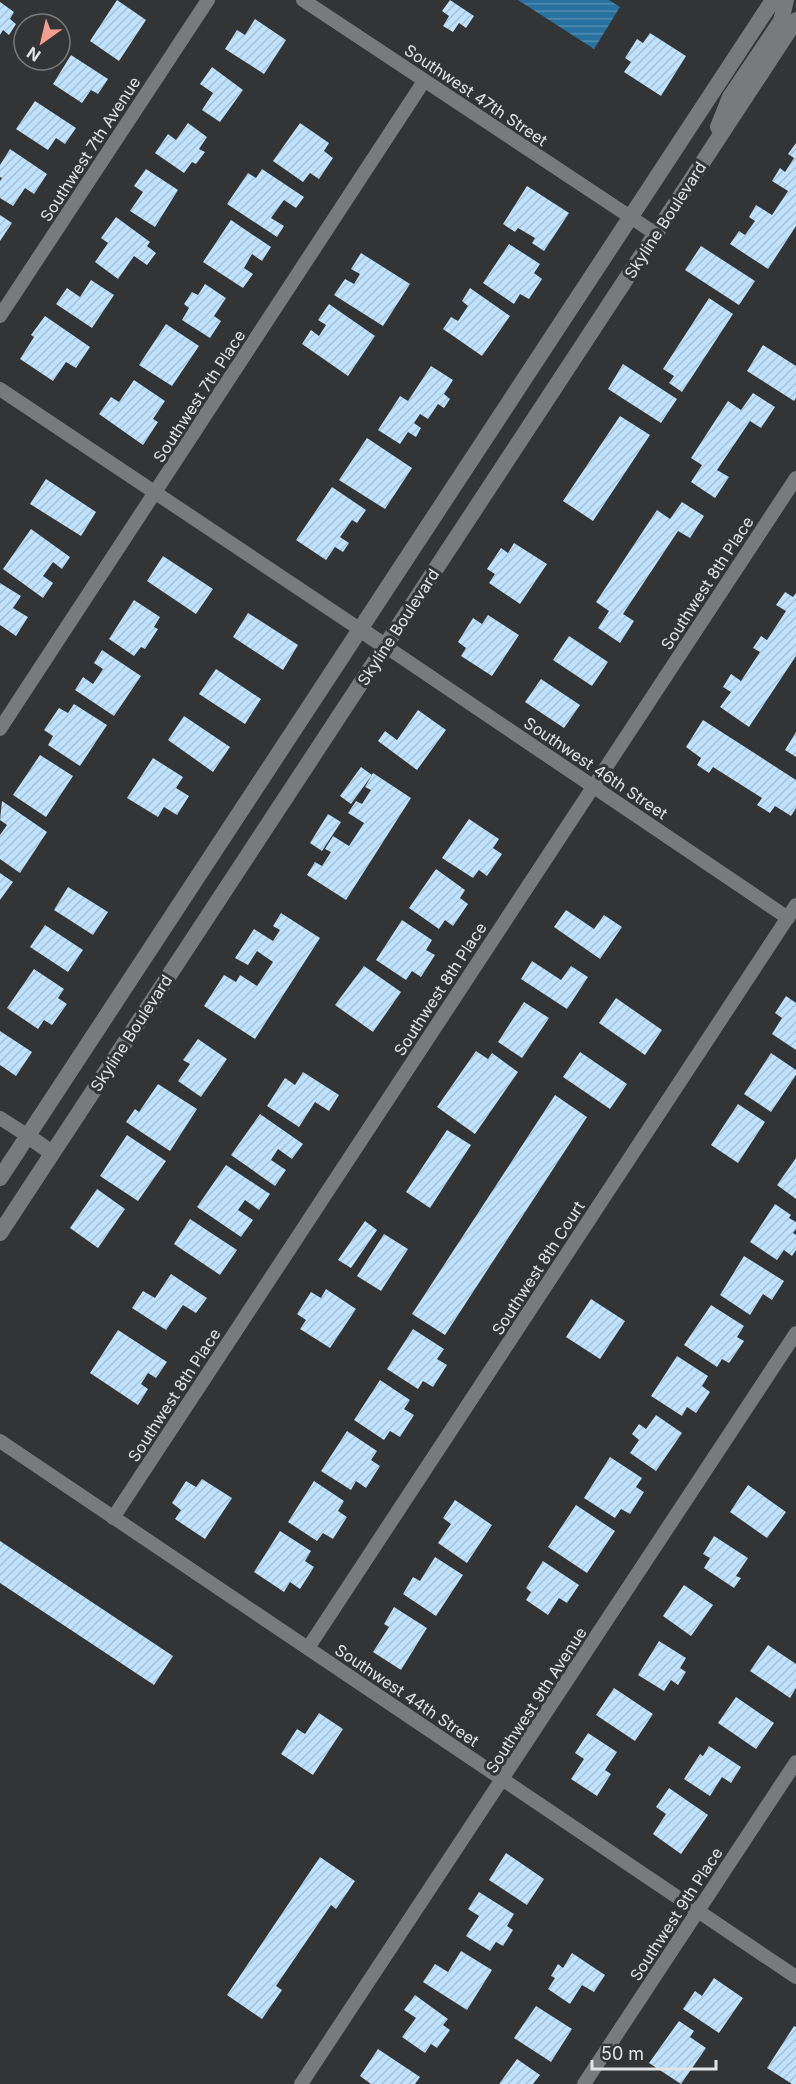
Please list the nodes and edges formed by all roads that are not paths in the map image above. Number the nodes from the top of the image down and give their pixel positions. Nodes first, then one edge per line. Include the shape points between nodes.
1 (208, 0) edge
2 (303, 0) edge
3 (773, 0) edge
4 (786, 0) edge
5 (796, 20) edge
6 (424, 81) junction
7 (708, 154) junction
8 (630, 218) junction
9 (656, 234) junction
10 (0, 316) edge
11 (0, 389) edge
12 (796, 478) edge
13 (154, 493) junction
14 (361, 630) junction
15 (385, 646) junction
16 (0, 729) edge
17 (593, 786) junction
18 (796, 905) edge
19 (788, 918) junction
20 (0, 1118) edge
21 (28, 1136) junction
22 (52, 1153) junction
23 (0, 1178) edge
24 (0, 1233) edge
25 (796, 1333) edge
26 (0, 1441) edge
27 (112, 1518) junction
28 (308, 1648) junction
29 (796, 1762) edge
30 (503, 1780) junction
31 (698, 1911) junction
32 (796, 1977) edge
33 (302, 2084) edge
34 (584, 2084) edge

1 - 10 street, Southwest 7th Avenue
2 - 6 street, Southwest 47th Street
3 - 8 street, Skyline Boulevard
4 - 7 street via 781,21 723,111
5 - 7 street, Skyline Boulevard
6 - 8 street, Southwest 47th Street
6 - 13 street, Southwest 7th Place
7 - 9 street, Skyline Boulevard
8 - 9 street, Southwest 47th Street
8 - 14 street, Skyline Boulevard
9 - 15 street, Skyline Boulevard
11 - 13 street
12 - 17 street, Southwest 8th Place
13 - 14 street
13 - 16 street, Southwest 7th Place
14 - 15 street
14 - 21 street, Skyline Boulevard
15 - 17 street, Southwest 46th Street
15 - 22 street, Skyline Boulevard
17 - 19 street, Southwest 46th Street
17 - 27 street, Southwest 8th Place
18 - 19 street, Southwest 8th Court
19 - 28 street, Southwest 8th Court
20 - 21 street
21 - 22 street
21 - 23 street, Skyline Boulevard
22 - 24 street, Skyline Boulevard
25 - 30 street, Southwest 9th Avenue
26 - 27 street, Southwest 44th Street
27 - 28 street, Southwest 44th Street
28 - 30 street, Southwest 44th Street
29 - 31 street, Southwest 9th Place
30 - 31 street, Southwest 44th Street
30 - 33 street, Southwest 9th Avenue
31 - 32 street, Southwest 44th Street
31 - 34 street, Southwest 9th Place

